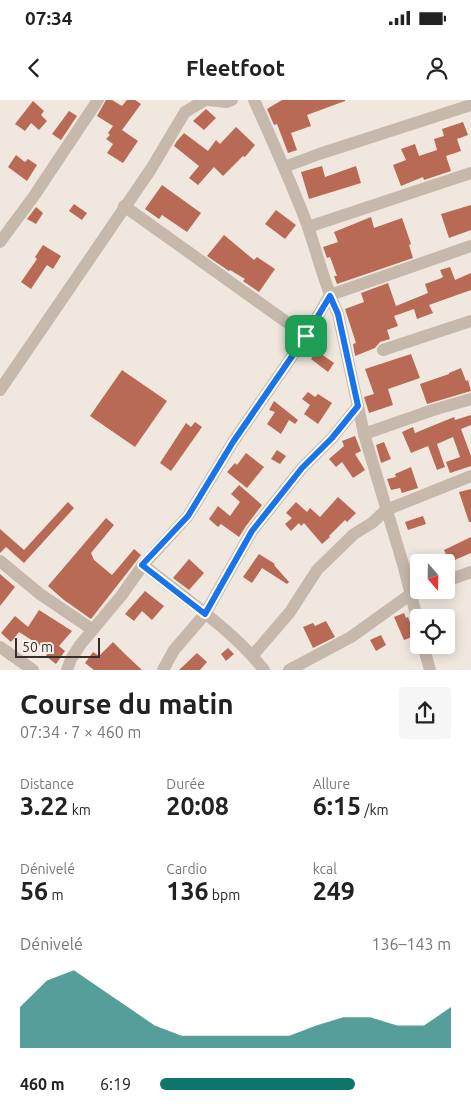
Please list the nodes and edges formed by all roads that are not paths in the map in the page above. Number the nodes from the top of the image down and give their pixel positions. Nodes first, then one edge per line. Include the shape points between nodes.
1 (98, 100) edge
2 (194, 100) edge
3 (207, 100) edge
4 (232, 100) edge
5 (254, 100) edge
6 (471, 105) edge
7 (185, 112) junction
8 (284, 167) junction
9 (471, 173) edge
10 (124, 206) junction
11 (308, 227) junction
12 (0, 242) edge
13 (471, 246) edge
14 (330, 296) junction
15 (471, 321) edge
16 (306, 336) junction
17 (383, 350) dead end
18 (0, 390) edge
19 (471, 399) edge
20 (358, 406) junction
21 (364, 434) junction
22 (471, 476) edge
23 (386, 510) junction
24 (0, 561) edge
25 (142, 565) junction
26 (471, 572) edge
27 (410, 576) edge
28 (455, 578) edge
29 (410, 596) edge
30 (205, 614) junction
31 (93, 630) junction
32 (0, 648) edge
33 (252, 654) junction
34 (426, 654) edge
35 (33, 670) edge
36 (68, 670) edge
37 (162, 670) edge
38 (264, 670) edge
39 (288, 670) edge
40 (430, 670) edge

1 - 12 street
2 - 7 street
3 - 4 street
3 - 7 street
5 - 8 street
6 - 8 street
7 - 10 street via 151,169
8 - 11 street
9 - 11 street
10 - 16 street
10 - 18 street
11 - 14 street
13 - 14 street
14 - 16 street
14 - 20 street via 338,314
15 - 17 street
16 - 25 street via 233,442 188,516
19 - 21 street
20 - 21 street
20 - 30 street via 302,468 252,531
21 - 23 street
22 - 23 street
23 - 27 street
23 - 33 street via 354,534 317,570 290,612
24 - 31 street via 40,594
25 - 30 street
25 - 31 street
26 - 28 street
29 - 39 street via 351,637
30 - 33 street
30 - 37 street via 174,650
31 - 36 street via 71,659
32 - 35 street
33 - 38 street
34 - 40 street

